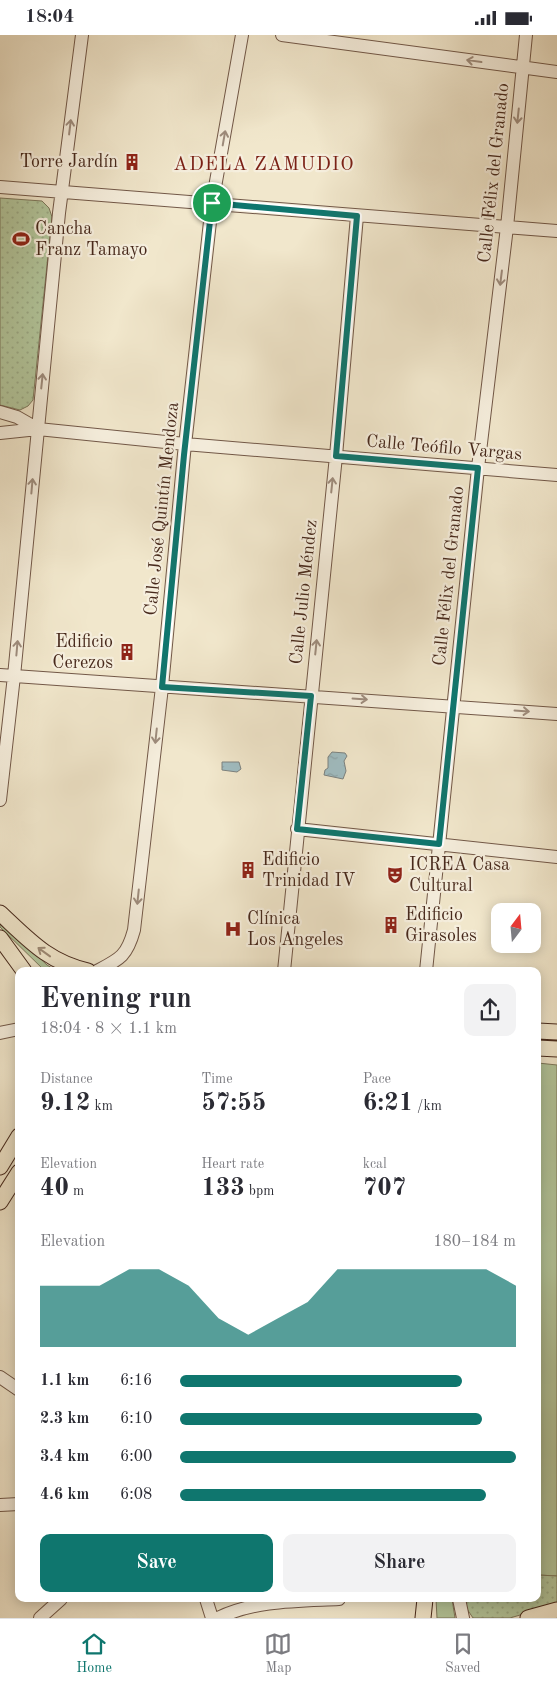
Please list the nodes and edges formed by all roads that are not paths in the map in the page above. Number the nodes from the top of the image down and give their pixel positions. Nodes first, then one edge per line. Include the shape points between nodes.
1 (82, 35) edge
2 (242, 35) edge
3 (282, 35) edge
4 (526, 35) edge
5 (523, 68) junction
6 (557, 72) edge
7 (0, 187) edge
8 (62, 193) junction
9 (212, 203) junction
10 (357, 216) junction
11 (507, 227) junction
12 (557, 231) edge
13 (0, 412) edge
14 (38, 429) junction
15 (0, 433) edge
16 (185, 444) junction
17 (336, 456) junction
18 (478, 468) junction
19 (557, 475) edge
20 (0, 675) edge
21 (14, 676) junction
22 (162, 687) junction
23 (311, 696) junction
24 (453, 707) junction
25 (557, 714) edge
26 (0, 800) edge
27 (297, 829) junction
28 (439, 844) junction
29 (557, 857) edge
30 (0, 913) edge
31 (0, 938) edge
32 (21, 967) edge
33 (75, 967) edge
34 (104, 967) edge
35 (284, 967) edge
36 (426, 967) edge
37 (15, 1030) edge
38 (541, 1031) edge
39 (557, 1032) edge
40 (0, 1033) edge
41 (541, 1048) edge
42 (557, 1049) edge
43 (15, 1143) edge
44 (0, 1167) edge
45 (15, 1179) edge
46 (0, 1202) edge
47 (0, 1377) edge
48 (15, 1386) edge
49 (15, 1504) edge
50 (0, 1505) edge
51 (58, 1602) edge
52 (207, 1602) edge
53 (303, 1602) edge
54 (426, 1602) edge
55 (427, 1602) edge
56 (460, 1602) edge
57 (557, 1610) edge
58 (40, 1618) edge
59 (212, 1618) edge
60 (218, 1618) edge
61 (423, 1618) edge
62 (430, 1618) edge
63 (463, 1618) edge
64 (528, 1618) edge

8 -> 1 street
9 -> 2 street, Calle José Quintín Mendoza
5 -> 3 street
4 - 5 street, Calle Félix del Granado
5 - 6 street
5 -> 11 street, Calle Félix del Granado
7 - 8 street
8 - 9 street
14 -> 8 street
9 - 10 street
9 - 16 street, Calle José Quintín Mendoza
10 - 11 street
10 - 17 street, Calle Julio Méndez
11 - 12 street
11 -> 18 street, Calle Félix del Granado
13 - 14 street
14 - 15 street, Calle Teófilo Vargas
14 - 16 street, Calle Teófilo Vargas
21 -> 14 street
16 - 17 street, Calle Teófilo Vargas
16 - 22 street, Calle José Quintín Mendoza
17 - 18 street, Calle Teófilo Vargas
23 -> 17 street, Calle Julio Méndez
18 - 19 street, Calle Teófilo Vargas
18 - 24 street, Calle Félix del Granado
20 - 21 street
21 - 22 street
21 - 26 street
22 - 23 street
22 -> 34 street, Calle José Quintín Mendoza via 134,931 129,946 120,957
23 -> 24 street
23 - 27 street, Calle Julio Méndez
24 -> 25 street
24 - 28 street, Calle Félix del Granado
27 - 28 street
27 - 35 street, Calle Julio Méndez
28 - 29 street
28 - 36 street, Calle Félix del Granado
33 -> 30 main road via 52,958
31 - 32 main road
37 - 40 street
38 - 39 main road
41 - 42 main road
43 - 44 main road
45 - 46 main road
47 - 48 street
49 - 50 street
51 - 58 street
52 - 59 street
53 - 60 street via 254,1606
54 - 61 main road
55 - 62 street
56 - 63 street
57 - 64 main road

